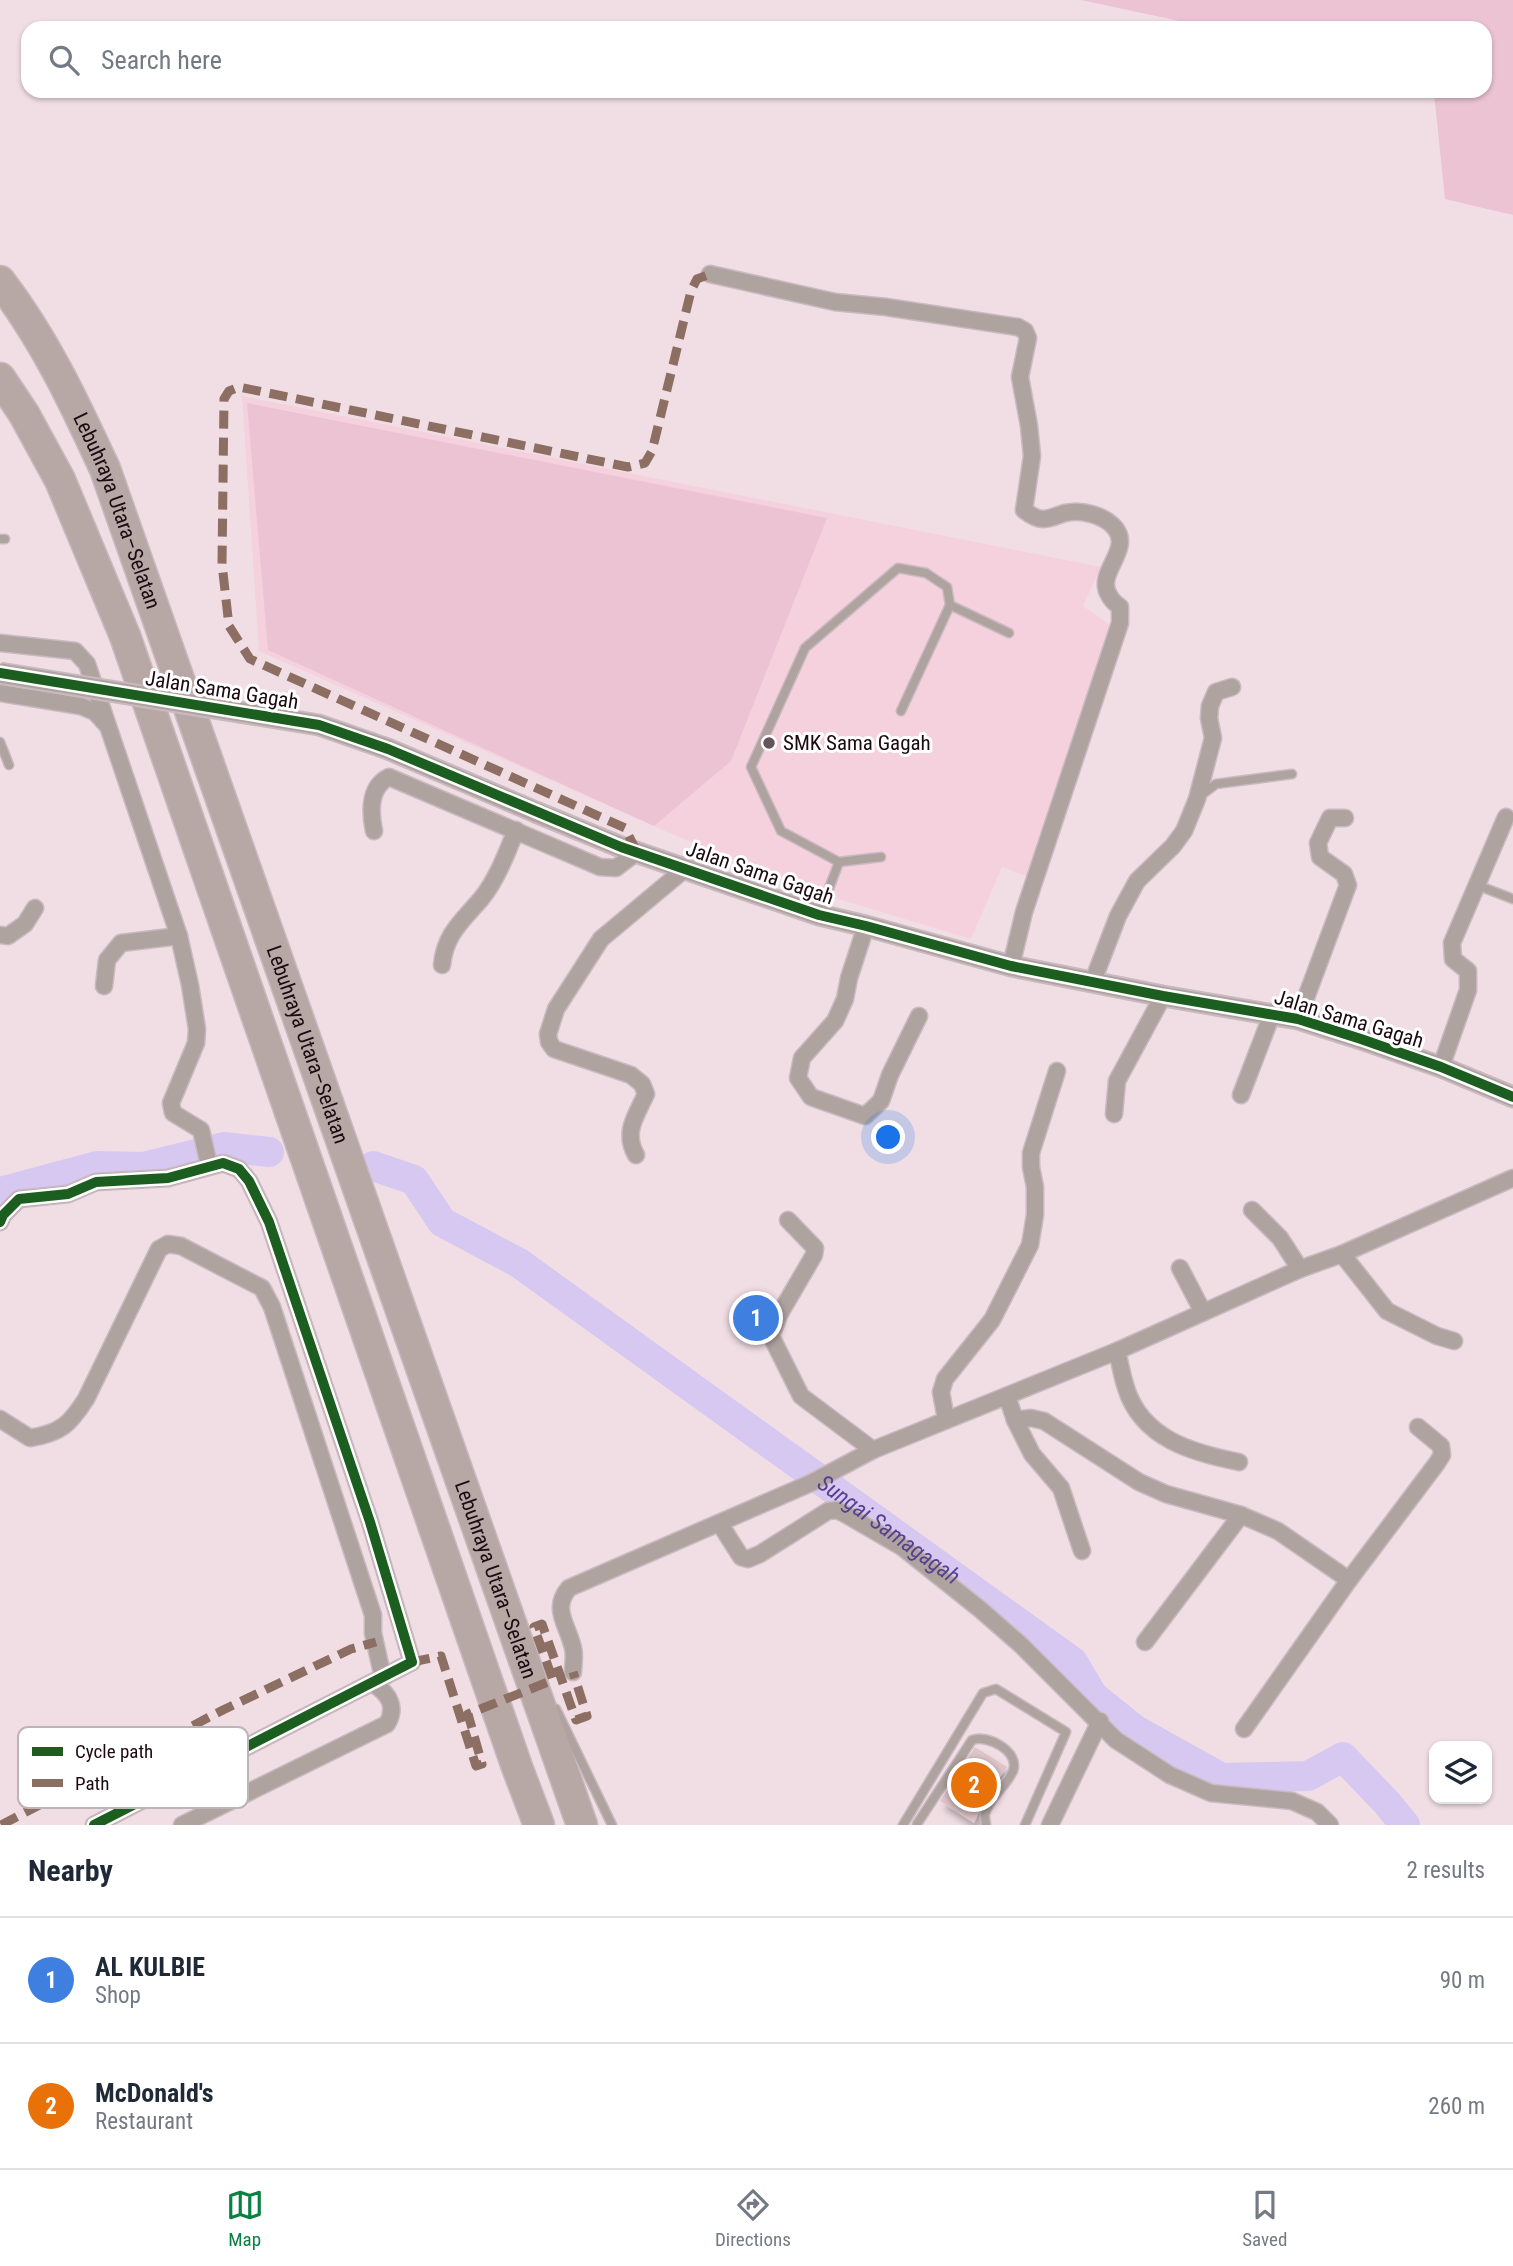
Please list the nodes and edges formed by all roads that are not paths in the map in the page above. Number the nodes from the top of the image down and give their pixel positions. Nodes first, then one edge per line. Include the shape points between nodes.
1 (710, 274) dead end
2 (0, 281) edge
3 (0, 378) edge
4 (950, 605) junction
5 (1009, 633) dead end
6 (0, 643) edge
7 (0, 673) edge
8 (1232, 687) dead end
9 (0, 693) edge
10 (901, 711) dead end
11 (107, 726) junction
12 (0, 742) edge
13 (9, 765) dead end
14 (1292, 775) dead end
15 (1197, 799) junction
16 (1506, 817) dead end
17 (1345, 818) dead end
18 (374, 831) dead end
19 (516, 831) junction
20 (637, 852) junction
21 (881, 856) dead end
22 (839, 862) junction
23 (686, 868) junction
24 (1477, 885) junction
25 (1513, 899) edge
26 (35, 908) dead end
27 (819, 915) junction
28 (866, 926) junction
29 (0, 935) edge
30 (178, 936) junction
31 (442, 965) dead end
32 (1011, 966) junction
33 (1093, 981) junction
34 (104, 986) dead end
35 (1163, 996) junction
36 (1272, 1014) junction
37 (919, 1016) dead end
38 (1298, 1019) junction
39 (1441, 1067) junction
40 (1057, 1071) dead end
41 (1241, 1095) dead end
42 (1513, 1097) edge
43 (1114, 1114) dead end
44 (636, 1155) dead end
45 (209, 1163) junction
46 (1513, 1178) edge
47 (1252, 1210) dead end
48 (788, 1220) dead end
49 (0, 1222) edge
50 (1342, 1254) junction
51 (1180, 1268) dead end
52 (1300, 1269) junction
53 (1203, 1312) junction
54 (1454, 1341) dead end
55 (1117, 1351) junction
56 (1007, 1396) junction
57 (0, 1419) edge
58 (946, 1419) junction
59 (1015, 1420) junction
60 (1418, 1427) dead end
61 (873, 1450) junction
62 (1239, 1462) dead end
63 (1241, 1516) junction
64 (720, 1524) junction
65 (1083, 1551) dead end
66 (1349, 1580) junction
67 (513, 1626) junction
68 (1144, 1642) dead end
69 (573, 1672) dead end
70 (379, 1681) junction
71 (548, 1692) dead end
72 (553, 1703) dead end
73 (1100, 1721) junction
74 (1244, 1729) dead end
75 (248, 1747) edge
76 (517, 1767) junction
77 (248, 1792) edge
78 (127, 1808) edge
79 (217, 1808) edge
80 (905, 1822) edge
81 (93, 1825) edge
82 (182, 1825) edge
83 (531, 1825) edge
84 (539, 1825) edge
85 (582, 1825) edge
86 (612, 1825) edge
87 (918, 1825) edge
88 (986, 1825) edge
89 (1025, 1825) edge
90 (1049, 1825) edge
91 (1330, 1825) edge

1 - 32 street via 835,302 1025,331 1028,338 1020,377 1032,456 1024,510 1043,519 1069,512 1091,513 1116,529 1119,550 1106,588 1120,607 1120,623 1024,912
2 - 67 highway, Lebuhraya Utara–Selatan via 64,380 105,468
3 - 76 highway, Lebuhraya Utara–Selatan via 60,480 125,636
4 - 5 lane
4 - 10 lane
4 - 22 lane via 947,587 926,573 898,568 805,648 751,767 781,831
6 - 11 street via 75,651 88,664
7 - 20 street, Jalan Sama Gagah, bridge via 319,725
8 - 15 street via 1216,692 1210,706 1213,738
9 - 11 street via 81,706 95,712
11 - 30 street
12 - 13 lane
14 - 15 lane via 1216,784
15 - 33 street via 1184,831 1137,881
16 - 24 street
17 - 38 street via 1330,817 1318,843 1320,857 1344,874 1348,885
18 - 19 street via 373,799 389,777
19 - 20 street via 600,867 616,868
19 - 31 street via 482,898 459,921
20 - 23 street, Jalan Sama Gagah
21 - 22 lane
22 - 27 lane
23 - 27 street, Jalan Sama Gagah
23 - 44 street via 600,939 555,1009 548,1034 554,1049 642,1084 646,1094 631,1127 630,1143
24 - 25 lane
24 - 39 street via 1452,943 1453,959 1468,971 1468,990
26 - 29 street via 24,924 8,936
27 - 28 street, Jalan Sama Gagah
28 - 32 street, Jalan Sama Gagah
28 - 37 street via 835,1021 802,1058 798,1078 804,1089 811,1097 865,1116 880,1101
30 - 34 street via 121,943 107,960
30 - 45 street via 197,1029 196,1043 171,1103 173,1113 201,1130
32 - 33 street, Jalan Sama Gagah
33 - 35 street, Jalan Sama Gagah
35 - 36 street, Jalan Sama Gagah
35 - 43 street via 1117,1081
36 - 38 street, Jalan Sama Gagah
36 - 41 street
38 - 39 street, Jalan Sama Gagah
39 - 42 street, Jalan Sama Gagah
40 - 58 street via 1031,1153 1035,1215 1030,1245 992,1320 945,1379 941,1392
45 - 49 street via 192,1173 168,1178 96,1182 68,1194 19,1199
45 - 70 street via 239,1169 269,1222 370,1522 412,1662
46 - 50 street
47 - 52 street via 1280,1238
48 - 61 street via 815,1248 814,1255 771,1336 801,1396
50 - 52 street
50 - 54 street via 1387,1311
51 - 53 street
52 - 53 street
53 - 55 street
55 - 56 street
55 - 62 street via 1127,1391 1141,1418 1181,1447
56 - 58 street
56 - 59 street
57 - 70 street via 30,1438 49,1435 71,1422 159,1249 168,1244 181,1246 262,1287 373,1615
58 - 61 street
59 - 63 street via 1044,1421 1139,1482
59 - 65 street via 1032,1454 1061,1488
60 - 66 street via 1441,1446 1441,1455
61 - 64 street
63 - 66 street via 1278,1531
63 - 68 street
64 - 69 street via 569,1588 561,1597 560,1610 574,1651
64 - 73 street via 741,1557 748,1559 828,1511 845,1514 902,1547 981,1610
66 - 74 street
67 - 71 lane
67 - 85 highway, Lebuhraya Utara–Selatan
70 - 75 street
70 - 77 street via 391,1701 392,1716 387,1724
72 - 86 lane
73 - 90 street
73 - 91 street via 1116,1740 1170,1775 1211,1793 1292,1801 1317,1812
76 - 83 highway
76 - 84 highway, Lebuhraya Utara–Selatan
78 - 81 street
79 - 82 street
80 - 87 lane
80 - 89 lane via 983,1693 996,1689 1066,1732
87 - 88 lane via 972,1740 979,1737 1012,1754 1014,1761 1013,1771 985,1814

